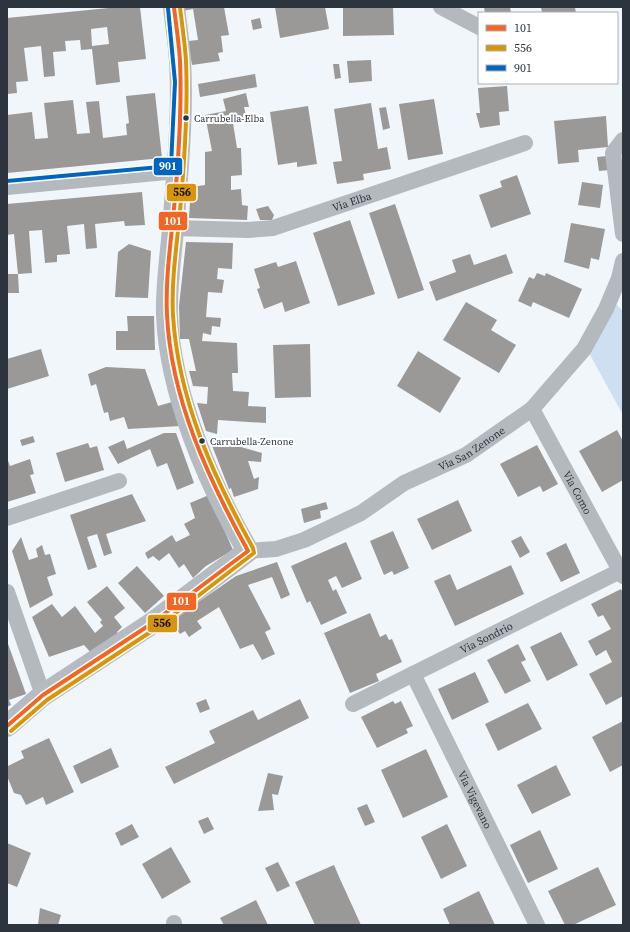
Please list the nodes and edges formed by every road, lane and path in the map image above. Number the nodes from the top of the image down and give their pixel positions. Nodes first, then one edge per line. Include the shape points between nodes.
1 (174, 7) edge
2 (441, 7) edge
3 (478, 26) edge
4 (623, 140) edge
5 (525, 143) dead end
6 (177, 171) junction
7 (7, 187) edge
8 (173, 228) junction
9 (623, 234) edge
10 (623, 261) edge
11 (532, 409) junction
12 (119, 481) dead end
13 (7, 518) edge
14 (248, 551) junction
15 (622, 574) edge
16 (7, 592) edge
17 (413, 674) junction
18 (43, 695) junction
19 (353, 704) dead end
20 (7, 726) edge
21 (537, 925) edge

1 - 6 main road via 180,74
2 - 3 street
4 - 9 street via 613,153
5 - 8 street, Via Elba via 273,228
6 - 7 street
6 - 8 main road
8 - 14 main road via 167,315 177,387 226,512
10 - 11 street, Via San Zenone via 606,309 584,349
11 - 14 street, Via San Zenone via 466,455 404,483 361,513 304,540 276,549
11 - 15 street, Via Como
12 - 13 street
14 - 18 main road via 145,628
15 - 17 street, Via Sondrio
16 - 18 street
17 - 19 street, Via Sondrio
17 - 21 street, Via Vigevano
18 - 20 main road

